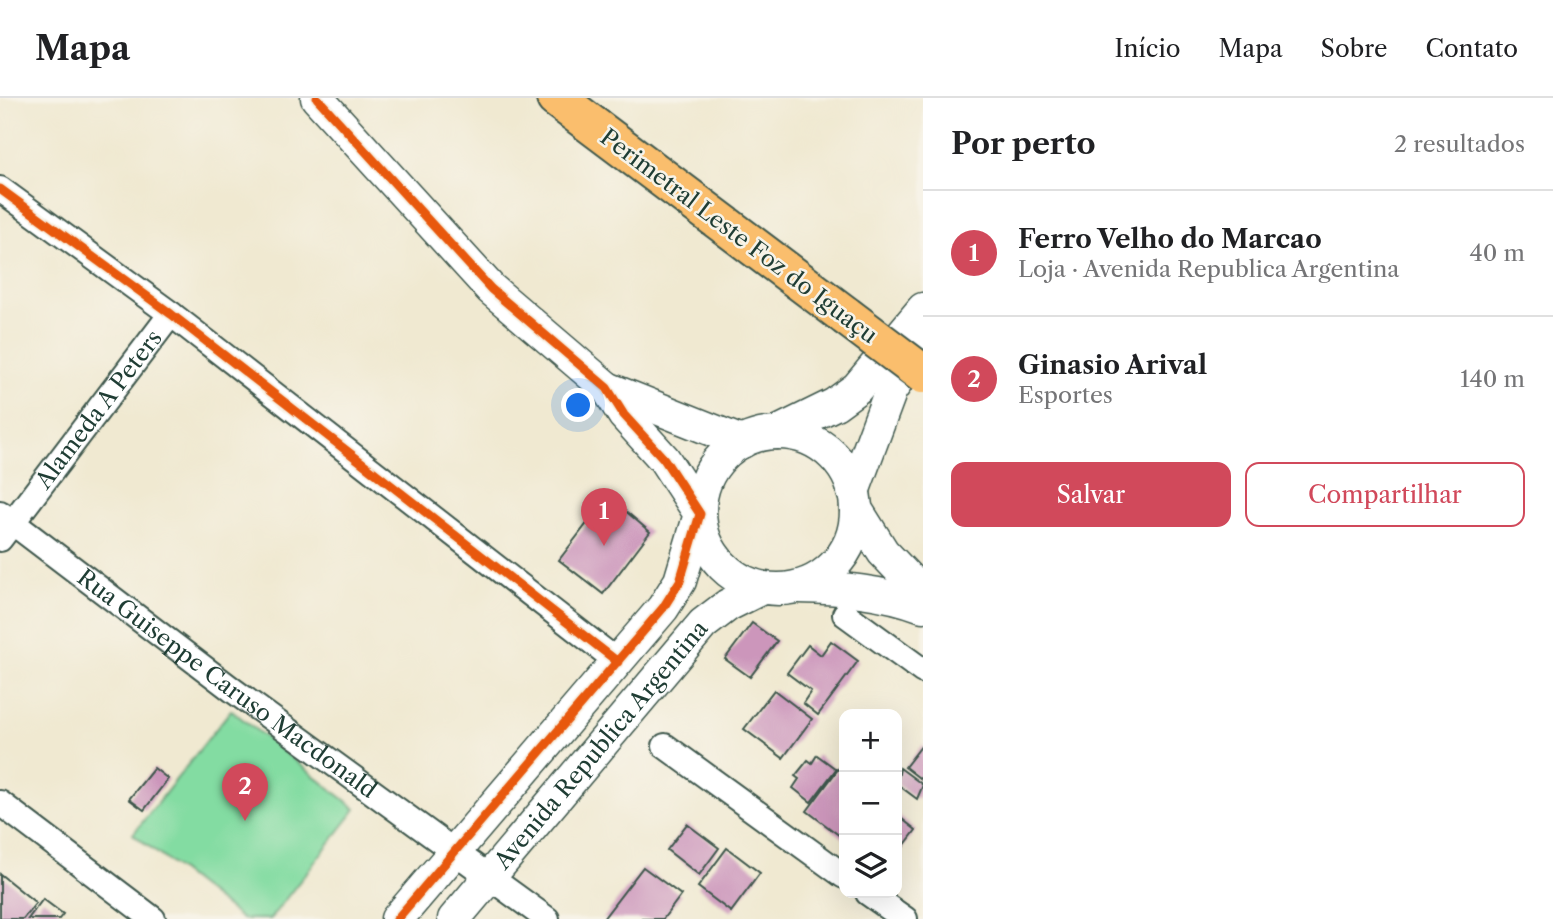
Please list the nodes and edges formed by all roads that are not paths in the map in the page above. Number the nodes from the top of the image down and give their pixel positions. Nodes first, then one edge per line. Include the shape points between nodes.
1 (317, 98) edge
2 (556, 98) edge
3 (0, 189) edge
4 (923, 309) edge
5 (171, 314) junction
6 (923, 344) edge
7 (923, 374) edge
8 (607, 388) junction
9 (776, 433) junction
10 (742, 442) junction
11 (855, 500) junction
12 (700, 514) junction
13 (4, 525) edge
14 (797, 587) junction
15 (762, 588) junction
16 (923, 594) edge
17 (923, 606) edge
18 (845, 614) dead end
19 (618, 662) junction
20 (923, 671) edge
21 (665, 746) dead end
22 (0, 803) edge
23 (455, 852) junction
24 (839, 872) edge
25 (491, 877) junction
26 (875, 898) edge
27 (153, 919) edge
28 (397, 919) edge
29 (454, 919) edge
30 (547, 919) edge
31 (905, 919) edge

1 - 8 street via 491,289
2 - 7 highway, Perimetral Leste Foz do Iguaçu, bridge
3 - 5 street
4 - 9 street via 857,388
5 - 13 street, Alameda A Peters
5 - 19 street
6 - 11 street via 891,390
8 - 10 street
8 - 12 street via 624,415 664,459
9 - 10 street
9 - 11 street via 825,449 847,475
10 - 12 street via 716,465 707,480
11 - 14 street via 855,526 840,558 828,571
11 - 16 street via 883,552
12 - 15 street via 705,539 718,562 731,574
12 - 19 street, Avenida Republica Argentina via 680,581
13 - 23 street, Rua Guiseppe Caruso Macdonald
14 - 15 street
14 - 17 street via 865,591
15 - 25 street, Avenida Republica Argentina via 703,624
18 - 20 street
19 - 23 street, Avenida Republica Argentina
21 - 24 street
22 - 27 street
23 - 25 street, Rua Guiseppe Caruso Macdonald
23 - 28 street, Avenida Republica Argentina
25 - 29 street, Avenida Republica Argentina
25 - 30 street, Rua Guiseppe Caruso Macdonald
26 - 31 street

